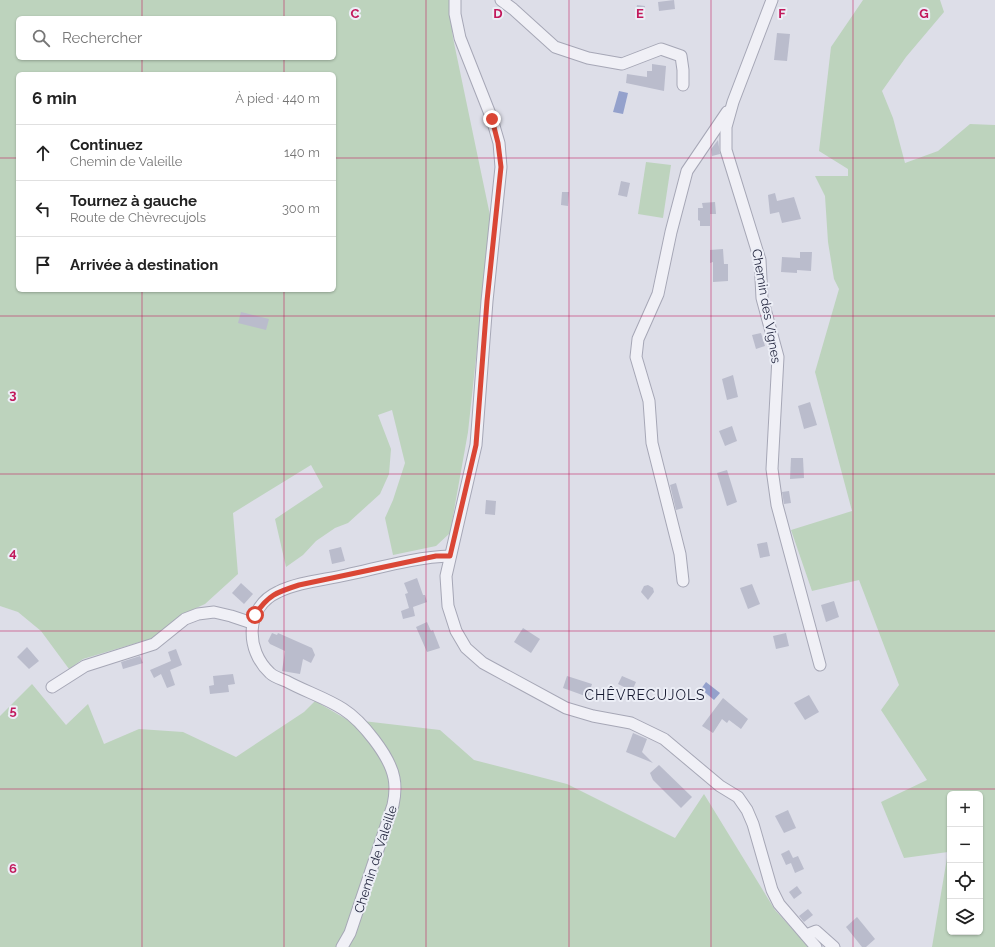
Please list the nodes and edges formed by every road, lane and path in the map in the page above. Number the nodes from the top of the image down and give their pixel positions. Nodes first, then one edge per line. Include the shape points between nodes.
1 (455, 0) edge
2 (501, 0) edge
3 (772, 0) edge
4 (682, 85) dead end
5 (733, 102) junction
6 (450, 556) junction
7 (683, 582) dead end
8 (252, 623) junction
9 (820, 665) dead end
10 (52, 686) dead end
11 (806, 935) junction
12 (342, 947) edge
13 (816, 947) edge
14 (834, 947) edge

1 - 6 street via 460,38 492,119 501,167 476,445
2 - 4 street via 555,47 588,58 622,64 661,49 681,56
3 - 5 street, Chemin des Vignes
5 - 7 street via 687,171 658,294 638,339 636,357 649,401 652,443 680,554
5 - 9 street, Chemin des Vignes via 726,128 726,150 760,260 762,298 778,357 772,469 777,505
6 - 8 street via 407,562 277,592 262,604
6 - 11 street via 446,576 448,606 456,631 466,648 483,663 566,708 631,724 664,739 720,786 738,797 748,810 772,890 779,904
8 - 10 street via 214,612 198,614 185,619 154,644 85,666
8 - 12 street, Chemin de Valeille via 251,637 258,657 270,673 343,709 361,723 386,758 394,777 393,806 350,933
11 - 13 street
11 - 14 street via 816,931

